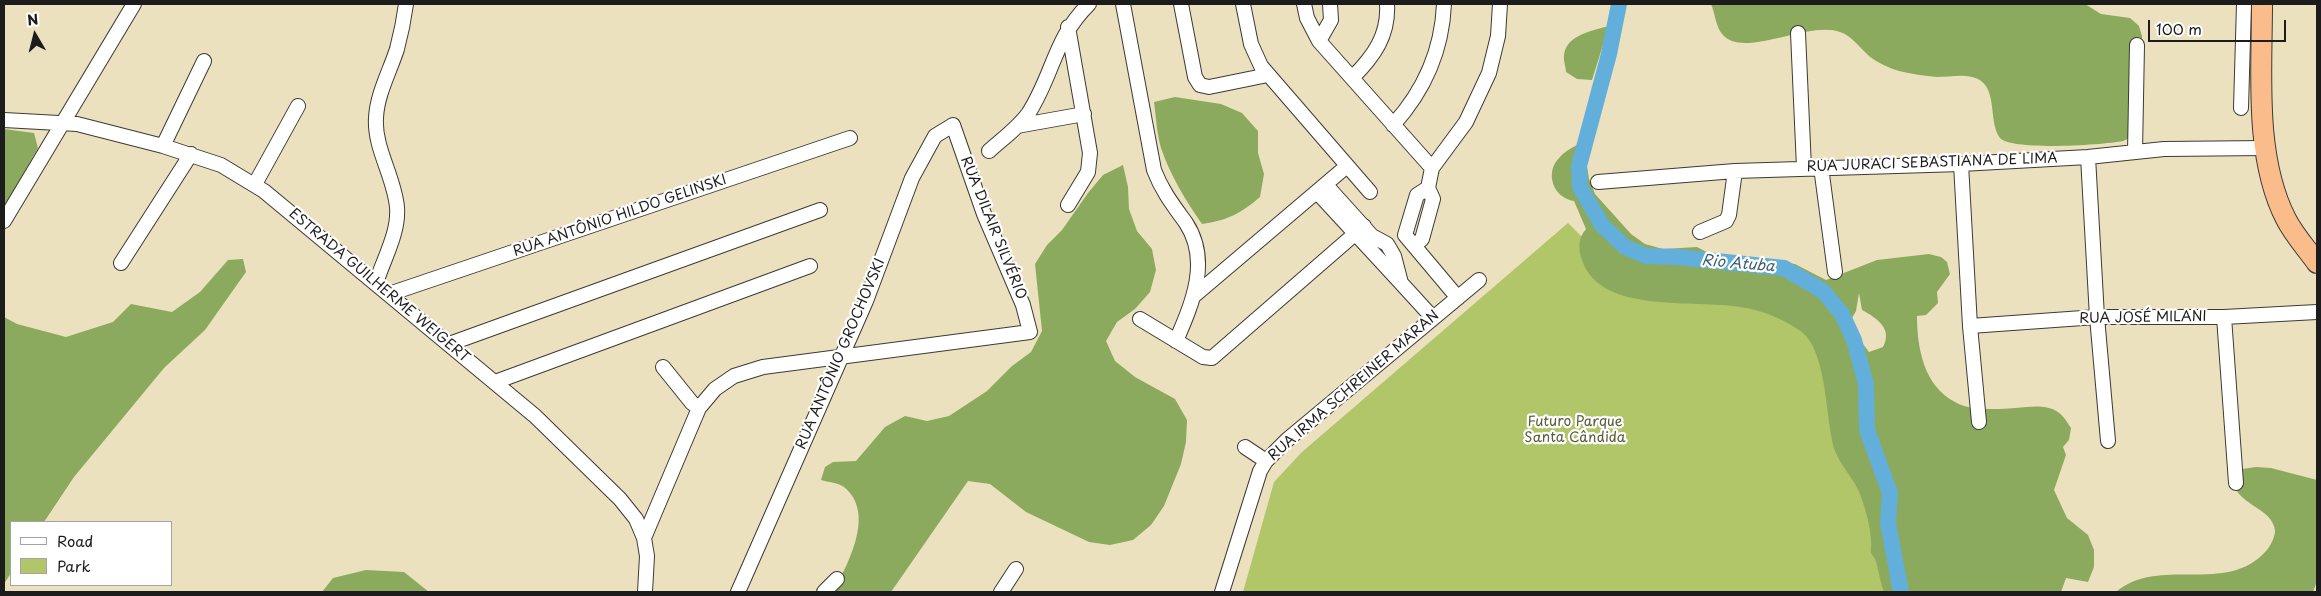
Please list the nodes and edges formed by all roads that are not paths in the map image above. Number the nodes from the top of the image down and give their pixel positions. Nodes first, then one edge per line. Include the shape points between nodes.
1 (134, 4) edge
2 (403, 4) edge
3 (1089, 4) edge
4 (1123, 4) edge
5 (1181, 4) edge
6 (1243, 4) edge
7 (1304, 4) edge
8 (1330, 4) edge
9 (1386, 4) edge
10 (1444, 4) edge
11 (1509, 4) edge
12 (2244, 4) edge
13 (2262, 4) edge
14 (1500, 10) edge
15 (1068, 28) junction
16 (1798, 33) dead end
17 (1319, 42) junction
18 (2137, 45) dead end
19 (204, 61) dead end
20 (1268, 75) junction
21 (1353, 77) junction
22 (298, 106) dead end
23 (2241, 108) dead end
24 (1084, 114) junction
25 (4, 120) edge
26 (64, 123) junction
27 (953, 125) joint
28 (1393, 125) junction
29 (1018, 126) junction
30 (850, 138) dead end
31 (163, 146) junction
32 (2266, 148) junction
33 (989, 151) dead end
34 (2135, 152) junction
35 (191, 154) junction
36 (2088, 157) junction
37 (1961, 164) junction
38 (1347, 166) junction
39 (1821, 167) junction
40 (1432, 168) junction
41 (1804, 168) junction
42 (1735, 171) junction
43 (1598, 182) dead end
44 (255, 184) junction
45 (1321, 188) junction
46 (1370, 192) dead end
47 (1068, 205) dead end
48 (820, 210) dead end
49 (4, 221) edge
50 (1359, 230) junction
51 (1700, 232) dead end
52 (1391, 250) junction
53 (1378, 260) junction
54 (122, 263) dead end
55 (2317, 263) edge
56 (810, 266) dead end
57 (1835, 272) dead end
58 (1479, 280) dead end
59 (376, 283) junction
60 (1401, 283) junction
61 (389, 294) junction
62 (1195, 295) junction
63 (1458, 298) junction
64 (2317, 312) edge
65 (2097, 317) junction
66 (2224, 317) junction
67 (1433, 318) junction
68 (1140, 319) dead end
69 (1970, 326) junction
70 (1176, 341) junction
71 (449, 344) junction
72 (842, 356) junction
73 (663, 367) dead end
74 (494, 382) junction
75 (699, 408) junction
76 (1978, 422) dead end
77 (2108, 441) dead end
78 (1245, 446) dead end
79 (1266, 461) junction
80 (2236, 483) dead end
81 (644, 538) junction
82 (1016, 570) dead end
83 (837, 579) dead end
84 (645, 592) edge
85 (738, 592) edge
86 (824, 592) edge
87 (1002, 592) edge
88 (1222, 592) edge

1 - 26 street
2 - 59 street via 397,48 376,116 377,134 397,208 396,230
3 - 15 street
4 - 62 street via 1154,170 1193,240 1198,269
5 - 20 street via 1195,77 1200,85 1209,87
6 - 20 street via 1251,44
7 - 17 street
8 - 17 street via 1331,20
9 - 21 street via 1385,27 1379,45
10 - 28 street via 1439,42 1430,69 1414,99
11 - 14 street
12 - 23 street
13 - 32 highway
14 - 40 street via 1494,54 1482,91 1466,122
15 - 24 street
15 - 29 street via 1035,101
16 - 41 street
17 - 21 street
18 - 34 street
19 - 31 street
20 - 38 street
21 - 28 street
22 - 44 street
24 - 29 street
24 - 47 street via 1090,163 1085,180
25 - 26 street, ESTRADA GUILHERME WEIGERT
26 - 31 street, ESTRADA GUILHERME WEIGERT
26 - 49 street
27 - 72 street, RUA ANTÔNIO GROCHOVSKI via 935,136 912,178
27 - 72 street, RUA DILAIR SILVÉRIO via 986,219 1023,305 1030,332
28 - 40 street
29 - 33 street
30 - 61 street, RUA ANTÔNIO HILDO GELINSKI
31 - 35 street, ESTRADA GUILHERME WEIGERT
32 - 34 street, RUA JURACI SEBASTIANA DE LIMA
32 - 55 highway via 2276,194 2287,220
34 - 36 street, RUA JURACI SEBASTIANA DE LIMA
35 - 44 street, ESTRADA GUILHERME WEIGERT via 221,165
35 - 54 street
36 - 37 street, RUA JURACI SEBASTIANA DE LIMA
36 - 65 street
37 - 39 street, RUA JURACI SEBASTIANA DE LIMA
37 - 69 street
38 - 45 street
38 - 46 street
39 - 41 street, RUA JURACI SEBASTIANA DE LIMA
39 - 57 street
40 - 63 street via 1428,188 1432,199 1422,239 1414,246
41 - 42 street, RUA JURACI SEBASTIANA DE LIMA
42 - 43 street, RUA JURACI SEBASTIANA DE LIMA
42 - 51 street via 1730,215 1726,221
44 - 59 street, ESTRADA GUILHERME WEIGERT
45 - 50 street
45 - 62 street
48 - 71 street
50 - 52 street via 1387,244
50 - 53 street
50 - 70 street via 1216,356 1204,358
52 - 53 street via 1387,257
52 - 60 street
53 - 60 street
56 - 74 street
58 - 63 street, RUA IRMA SCHREINER MARAN
59 - 61 street, ESTRADA GUILHERME WEIGERT
60 - 67 street
61 - 71 street, ESTRADA GUILHERME WEIGERT
62 - 70 street
63 - 67 street, RUA IRMA SCHREINER MARAN
64 - 66 street, RUA JOSÉ MILANI
65 - 66 street, RUA JOSÉ MILANI
65 - 69 street, RUA JOSÉ MILANI
65 - 77 street
66 - 80 street
67 - 79 street, RUA IRMA SCHREINER MARAN
68 - 70 street
69 - 76 street
71 - 74 street, ESTRADA GUILHERME WEIGERT
72 - 75 street via 747,371 725,382
72 - 85 street, RUA ANTÔNIO GROCHOVSKI
73 - 75 street
74 - 81 street, ESTRADA GUILHERME WEIGERT via 551,430 620,499 636,519
75 - 81 street
78 - 79 street
79 - 88 street, RUA IRMA SCHREINER MARAN via 1252,492
81 - 84 street, ESTRADA GUILHERME WEIGERT
82 - 87 street
83 - 86 street

